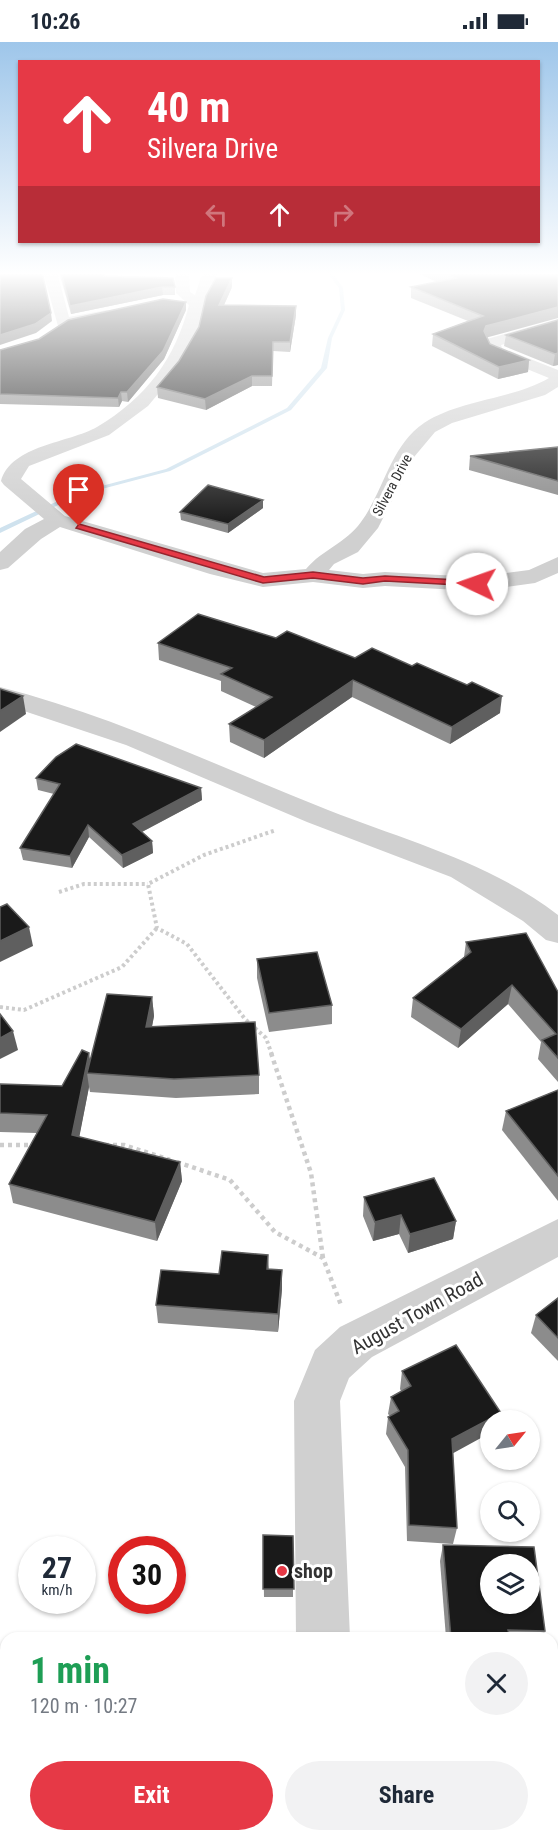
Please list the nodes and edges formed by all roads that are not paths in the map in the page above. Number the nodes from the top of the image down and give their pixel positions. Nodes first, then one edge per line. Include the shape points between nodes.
1 (178, 356) edge
2 (508, 356) edge
3 (558, 379) edge
4 (6, 484) edge
5 (54, 516) junction
6 (0, 563) edge
7 (558, 564) edge
8 (313, 575) junction
9 (0, 695) edge
10 (558, 932) edge
11 (558, 1237) edge
12 (323, 1632) edge

1 - 4 street via 142,402 104,431 22,462
2 - 3 street, Silvera Drive
3 - 8 street, Silvera Drive via 539,392 446,419 429,428 405,455 371,524 350,547 326,559
4 - 5 street via 33,497
5 - 6 street
5 - 8 street via 121,540 263,580
7 - 8 street via 535,576 477,584 363,581
9 - 10 street via 136,739 317,816 462,870
11 - 12 street, August Town Road via 356,1342 331,1365 317,1401

